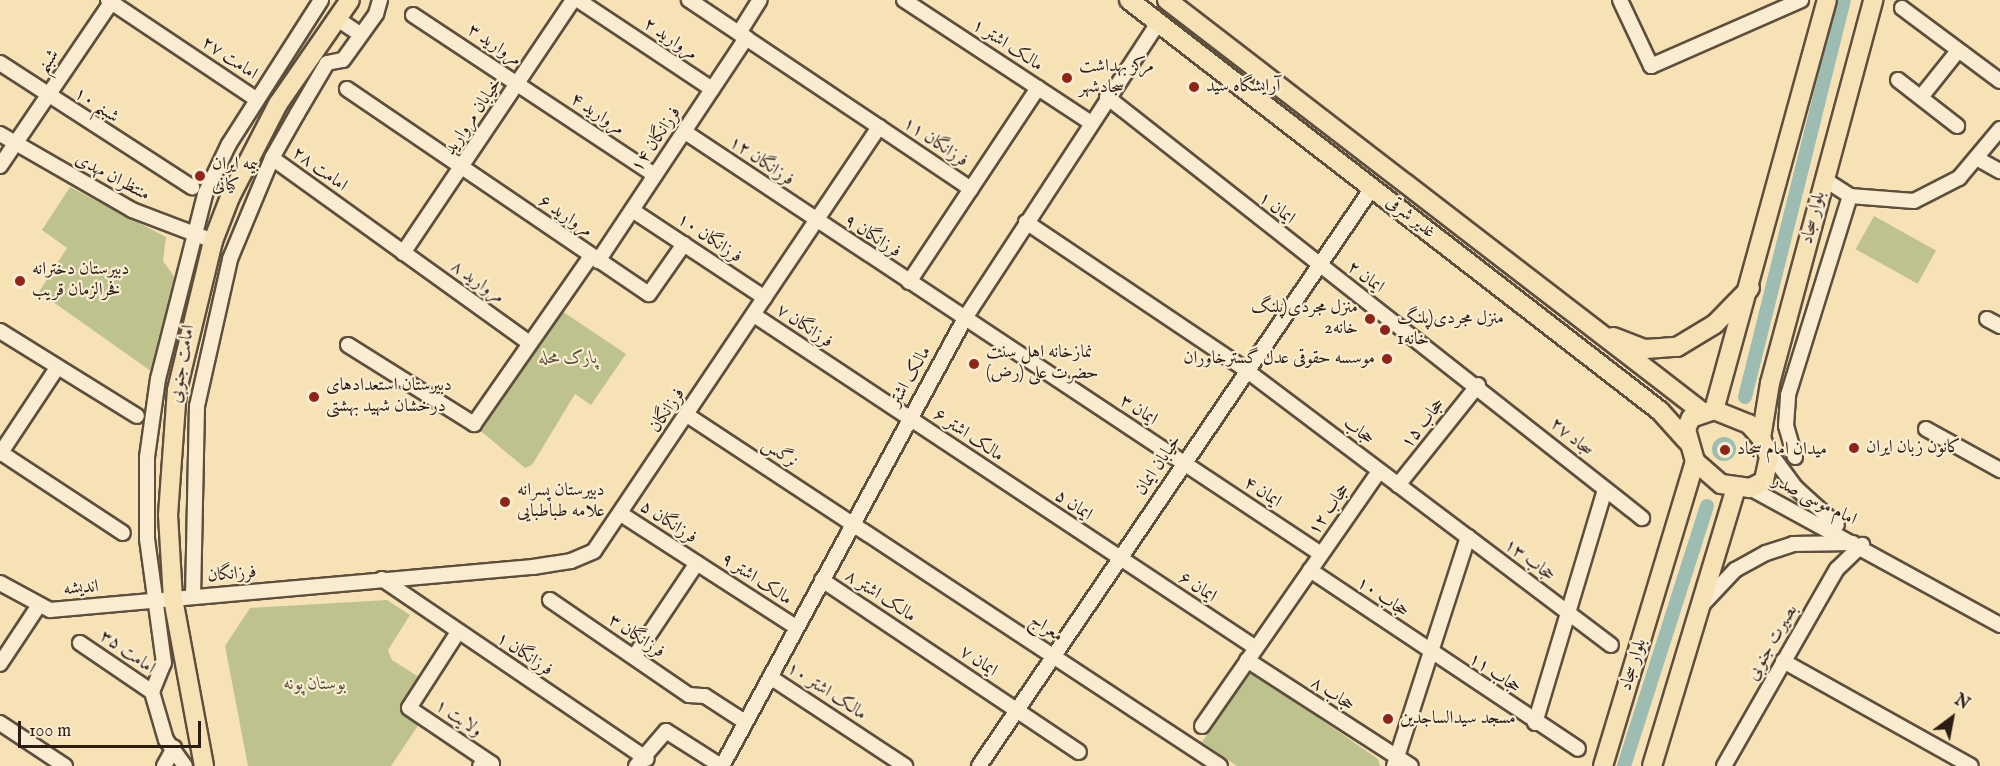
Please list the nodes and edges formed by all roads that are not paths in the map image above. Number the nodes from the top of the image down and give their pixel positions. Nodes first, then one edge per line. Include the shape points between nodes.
1 (321, 0) edge
2 (350, 0) edge
3 (380, 0) edge
4 (573, 0) edge
5 (578, 0) edge
6 (689, 0) edge
7 (760, 0) edge
8 (904, 0) edge
9 (1129, 0) edge
10 (1620, 0) edge
11 (1801, 0) edge
12 (1827, 0) edge
13 (1873, 0) edge
14 (111, 1) edge
15 (1170, 2) edge
16 (1902, 8) dead end
17 (413, 15) dead end
18 (336, 18) junction
19 (1159, 22) junction
20 (360, 34) junction
21 (742, 36) junction
22 (1957, 52) junction
23 (0, 63) edge
24 (1898, 80) dead end
25 (2000, 81) edge
26 (518, 84) junction
27 (1038, 88) junction
28 (347, 89) dead end
29 (712, 89) junction
30 (48, 96) junction
31 (1921, 97) junction
32 (1107, 98) junction
33 (256, 99) junction
34 (1090, 123) junction
35 (1957, 126) dead end
36 (879, 127) junction
37 (2000, 129) edge
38 (685, 132) junction
39 (0, 134) edge
40 (15, 144) junction
41 (272, 158) junction
42 (1978, 159) junction
43 (0, 166) edge
44 (461, 168) junction
45 (2000, 171) edge
46 (655, 175) junction
47 (1824, 179) junction
48 (192, 187) dead end
49 (1372, 188) junction
50 (971, 189) junction
51 (1850, 196) junction
52 (632, 210) junction
53 (219, 221) junction
54 (816, 221) junction
55 (1026, 222) junction
56 (239, 233) junction
57 (191, 237) junction
58 (213, 240) junction
59 (684, 244) junction
60 (403, 253) junction
61 (595, 258) junction
62 (1317, 265) junction
63 (909, 282) junction
64 (1751, 287) junction
65 (765, 298) junction
66 (754, 315) junction
67 (965, 318) junction
68 (1987, 319) dead end
69 (2000, 326) edge
70 (1594, 330) junction
71 (0, 331) edge
72 (529, 343) junction
73 (348, 345) dead end
74 (57, 368) junction
75 (1246, 370) junction
76 (1478, 385) junction
77 (1708, 410) junction
78 (687, 415) junction
79 (137, 416) dead end
80 (909, 418) junction
81 (1926, 429) dead end
82 (1687, 441) junction
83 (1763, 442) junction
84 (0, 453) edge
85 (1795, 457) dead end
86 (1695, 460) junction
87 (1184, 462) junction
88 (2000, 470) edge
89 (1380, 471) junction
90 (1008, 484) joint
91 (1398, 485) junction
92 (1743, 488) junction
93 (1605, 490) junction
94 (621, 514) junction
95 (1642, 518) dead end
96 (852, 524) junction
97 (123, 533) dead end
98 (1468, 537) junction
99 (1860, 544) junction
100 (1321, 554) junction
101 (1119, 558) junction
102 (697, 563) junction
103 (1310, 570) junction
104 (382, 579) junction
105 (822, 580) junction
106 (0, 583) edge
107 (193, 597) junction
108 (173, 599) junction
109 (549, 600) dead end
110 (154, 601) junction
111 (1703, 604) junction
112 (37, 608) junction
113 (1568, 613) junction
114 (2000, 625) edge
115 (796, 627) junction
116 (458, 632) junction
117 (80, 643) dead end
118 (919, 644) joint
119 (1611, 645) dead end
120 (1256, 648) junction
121 (1433, 655) junction
122 (1054, 656) junction
123 (634, 657) junction
124 (1247, 660) junction
125 (1783, 661) junction
126 (0, 664) edge
127 (770, 677) junction
128 (152, 692) junction
129 (1017, 710) junction
130 (745, 722) junction
131 (0, 723) edge
132 (1535, 723) junction
133 (1202, 726) dead end
134 (174, 748) junction
135 (1578, 749) dead end
136 (1079, 752) dead end
137 (642, 762) edge
138 (1396, 762) edge
139 (489, 765) edge
140 (65, 766) edge
141 (164, 766) edge
142 (185, 766) edge
143 (204, 766) edge
144 (721, 766) edge
145 (905, 766) edge
146 (979, 766) edge
147 (1220, 766) edge
148 (1411, 766) edge
149 (1603, 766) edge
150 (1652, 766) edge
151 (1724, 766) edge
152 (1971, 766) edge

1 - 33 street
2 - 18 main road, امامت جنوبی
3 - 20 street
4 - 26 street, خیابان مروارید
5 - 29 street, مروارید ۲
6 - 21 street
7 - 21 street, فرزانگان ۱۴
8 - 27 street, مالک اشتر ۱
9 - 19 main road, غدیر شرقی
10 - 11 street via 1651,66
12 - 64 main road
13 - 47 main road, بلوار سجاد
14 - 30 street, شبنم
14 - 33 street, امامت ۲۷
15 - 19 main road
15 - 70 main road, غدیر شرقی
16 - 22 street
17 - 26 street, مروارید ۳
18 - 20 street
18 - 53 main road, امامت جنوبی via 278,104
19 - 32 street, مالک اشتر
19 - 49 main road, غدیر شرقی
20 - 41 street via 343,60 327,63
21 - 29 street, فرزانگان ۱۴
21 - 36 street
22 - 25 street
22 - 31 street
23 - 30 street, شبنم ۱۰
24 - 31 street
26 - 44 street, خیابان مروارید
26 - 46 street, مروارید ۴
27 - 34 street, مالک اشتر ۱
27 - 50 street
28 - 44 street, مروارید ۶
29 - 38 street, فرزانگان ۱۴
30 - 40 street, شبنم
30 - 48 street, شبنم ۱۰
31 - 35 street
32 - 34 street, مالک اشتر
32 - 62 street, ایمان ۱
33 - 57 street via 205,194
34 - 55 street, مالک اشتر
36 - 50 street, فرزانگان ۱۱
36 - 54 street, فرزانگان
37 - 42 street
38 - 46 street, فرزانگان ۱۴
38 - 54 street, فرزانگان ۱۲
39 - 40 street, منتظران مهدی
40 - 43 street, شبنم
40 - 57 street, منتظران مهدی via 96,192
41 - 56 street
41 - 60 street, امامت ۲۸
42 - 45 street
42 - 51 street via 1959,178 1914,201
44 - 60 street, خیابان مروارید
44 - 61 street, مروارید ۶
46 - 52 street, فرزانگان ۱۴
47 - 51 street
47 - 83 main road, بلوار سجاد
49 - 62 street, خیابان ایمان
49 - 82 main road, غدیر شرقی via 1660,411
50 - 63 street
51 - 85 street via 1788,395 1786,426
52 - 59 street, فرزانگان ۱۰
52 - 61 street, فرزانگان ۱۴
53 - 56 street
53 - 58 main road, امامت جنوبی
54 - 63 street, فرزانگان ۹
54 - 65 street, فرزانگان
55 - 67 street, مالک اشتر
55 - 75 street, حجاب
56 - 107 street via 211,327 196,406
57 - 58 street, منتظران مهدی
57 - 110 street via 158,379 147,457 147,539
58 - 108 main road, امامت جنوبی via 175,409 168,514
59 - 61 street, مروارید ۶ via 649,294
59 - 65 street, فرزانگان ۱۰
60 - 72 street, مروارید ۸
61 - 72 street, فرزانگان ۱۴
62 - 75 street, خیابان ایمان
62 - 76 street, ایمان ۲
63 - 67 street, فرزانگان ۹
64 - 70 main road via 1715,324 1677,347 1645,349
64 - 77 main road
65 - 66 street, فرزانگان
66 - 78 street, فرزانگان
66 - 80 street, فرزانگان ۷
67 - 80 street, مالک اشتر
67 - 87 street, ایمان ۳
68 - 69 street
70 - 77 main road, غدیر شرقی
71 - 74 street
72 - 73 street, فرزانگان ۱۴ via 474,424
74 - 79 street
74 - 84 street
75 - 87 street, خیابان ایمان
75 - 89 street, حجاب
76 - 91 street, حجاب ۱۵
76 - 93 street, سجاد ۲۷
77 - 82 main road via 1691,418
77 - 83 main road via 1749,424
78 - 94 street, فرزانگان
78 - 96 street, نرگس
80 - 90 street, مالک اشتر ۶
80 - 96 street, مالک اشتر
81 - 88 street
82 - 86 main road
83 - 92 main road via 1770,470 1764,481
83 - 99 street via 1796,488
84 - 97 street
86 - 92 main road via 1706,474
86 - 149 main road, بلوار سجاد
87 - 100 street, ایمان ۴
87 - 101 street, خیابان ایمان
89 - 91 street, حجاب
89 - 100 street, حجاب ۱۲
90 - 101 street, ایمان ۵
91 - 98 street, حجاب
92 - 99 street, امام موسی صدر
92 - 111 main road
93 - 95 street, سجاد ۲۷
93 - 113 street
94 - 102 street, فرزانگان ۵
94 - 104 street, فرزانگان via 594,551 571,561
96 - 105 street, مالک اشتر
96 - 122 street, معراج
98 - 113 street, حجاب ۱۳
98 - 121 street
99 - 111 street via 1803,543 1766,553 1735,570
99 - 114 street
99 - 125 street, بصیرت جنوبی via 1837,569
100 - 103 street, حجاب ۱۲
101 - 120 street, ایمان ۶
101 - 122 street, خیابان ایمان
102 - 115 street, مالک اشتر ۹
102 - 123 street
103 - 120 street, حجاب ۱۲
103 - 121 street, حجاب ۱۰
104 - 107 street, فرزانگان
104 - 116 street, فرزانگان ۱
105 - 115 street, مالک اشتر
105 - 118 street, مالک اشتر ۸
106 - 112 street
107 - 108 street, فرزانگان
108 - 110 street, اندیشه
108 - 143 main road, امامت جنوبی
109 - 123 street, فرزانگان ۳
110 - 112 street, اندیشه
110 - 128 street via 164,663
111 - 150 main road
112 - 126 street
113 - 119 street, حجاب ۱۳
113 - 132 street
115 - 127 street, مالک اشتر
116 - 137 street, فرزانگان ۱
116 - 139 street, ولایت ۱ via 409,708
117 - 128 street, امامت ۳۵
118 - 129 street, ایمان ۷
120 - 124 street, حجاب ۱۲
121 - 132 street, حجاب ۱۱
121 - 138 street
122 - 129 street, خیابان ایمان
122 - 147 street, معراج
123 - 130 street, فرزانگان ۳ via 689,694 705,696
124 - 133 street, حجاب ۱۲
124 - 138 street, حجاب ۸
125 - 151 street, بصیرت جنوبی
125 - 152 street
127 - 130 street, مالک اشتر
127 - 145 street, مالک اشتر ۱۰
128 - 134 street via 166,740
129 - 136 street, ایمان ۷
129 - 146 street, خیابان ایمان
130 - 144 street, مالک اشتر
131 - 140 street
132 - 135 street, حجاب ۱۱
134 - 141 street
134 - 142 street
137 - 144 street via 666,731
138 - 148 street, حجاب ۸

